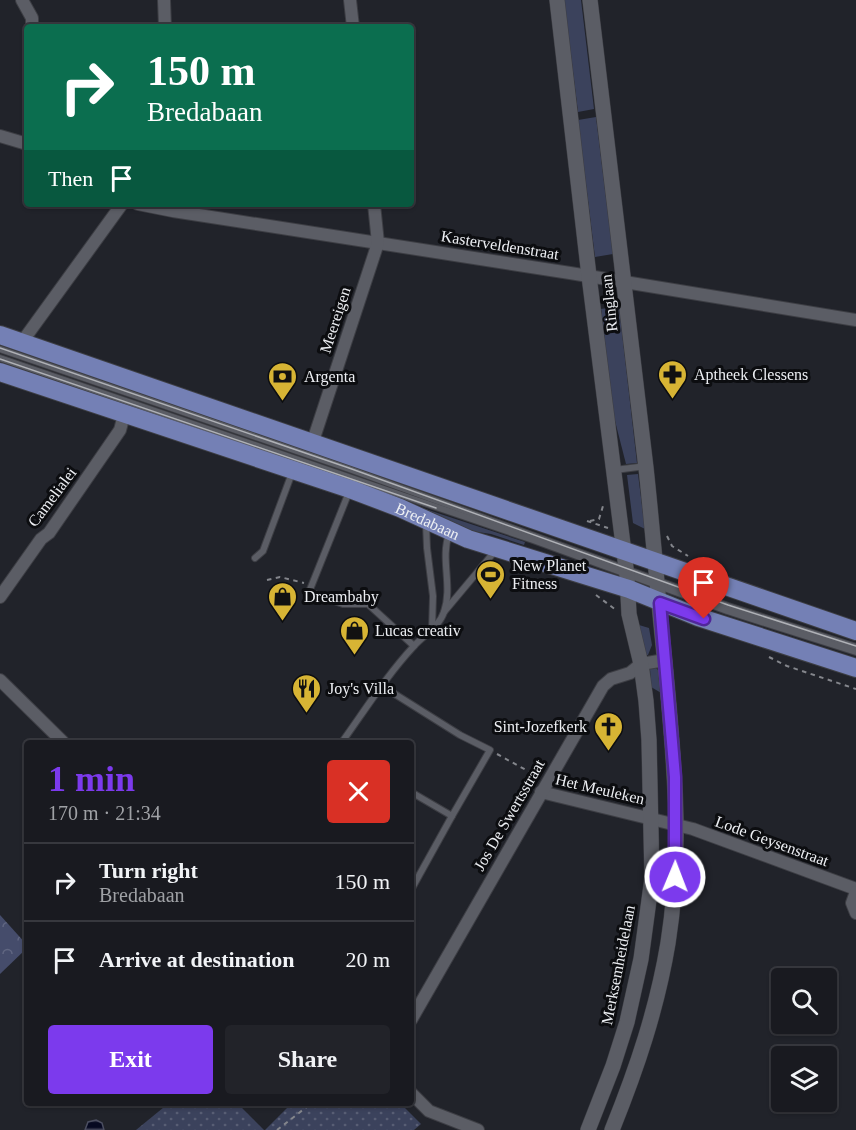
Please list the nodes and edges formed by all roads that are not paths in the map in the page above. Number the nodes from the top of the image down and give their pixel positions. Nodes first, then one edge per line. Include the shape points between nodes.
1 (22, 0) edge
2 (164, 0) edge
3 (350, 0) edge
4 (557, 0) edge
5 (590, 0) edge
6 (32, 24) edge
7 (165, 24) edge
8 (353, 24) edge
9 (0, 136) edge
10 (24, 143) edge
11 (120, 207) edge
12 (374, 207) edge
13 (173, 208) edge
14 (378, 243) junction
15 (589, 276) junction
16 (625, 283) junction
17 (856, 320) edge
18 (0, 335) edge
19 (22, 342) junction
20 (0, 349) edge
21 (0, 358) edge
22 (0, 372) edge
23 (124, 415) junction
24 (312, 444) junction
25 (646, 466) junction
26 (293, 470) junction
27 (614, 470) junction
28 (350, 489) junction
29 (426, 520) junction
30 (450, 531) junction
31 (498, 548) junction
32 (255, 558) dead end
33 (656, 562) junction
34 (627, 571) junction
35 (659, 590) junction
36 (433, 596) junction
37 (0, 597) edge
38 (447, 597) junction
39 (444, 613) junction
40 (432, 631) junction
41 (856, 631) edge
42 (414, 646) junction
43 (856, 647) edge
44 (856, 652) edge
45 (665, 660) junction
46 (641, 664) junction
47 (856, 668) edge
48 (0, 680) edge
49 (382, 686) junction
50 (61, 740) edge
51 (343, 740) edge
52 (544, 787) junction
53 (414, 794) edge
54 (452, 816) junction
55 (651, 818) junction
56 (677, 825) junction
57 (414, 885) edge
58 (856, 890) edge
59 (856, 913) edge
60 (414, 1015) edge
61 (414, 1096) edge
62 (478, 1130) edge
63 (588, 1130) edge
64 (612, 1130) edge

1 - 6 street
2 - 7 street
3 - 8 street
4 - 15 street, Ringlaan
5 - 16 street, Ringlaan
9 - 10 street
11 - 19 street
12 - 14 street, Meereigen
13 - 14 street, Kasterveldenstraat
14 - 15 street, Kasterveldenstraat
14 - 24 street, Meereigen
15 - 16 street, Kasterveldenstraat
15 - 27 street, Ringlaan
16 - 17 street, Kasterveldenstraat
16 - 25 street, Ringlaan
18 - 19 main road, Bredabaan
19 - 24 main road, Bredabaan
20 - 34 lane via 349,469
21 - 34 lane
22 - 23 main road, Bredabaan
23 - 26 main road, Bredabaan
23 - 37 street, Camelialei via 120,430
24 - 34 main road, Bredabaan
25 - 27 lane
25 - 33 street, Ringlaan
26 - 28 main road, Bredabaan
26 - 32 lane via 263,550
27 - 34 street, Ringlaan
28 - 29 main road, Bredabaan
28 - 42 lane via 309,592 343,604 368,604
29 - 30 main road, Bredabaan
29 - 36 lane
30 - 31 main road, Bredabaan
30 - 38 lane via 445,545
31 - 34 main road, Bredabaan
31 - 39 lane
33 - 34 main road, Bredabaan
33 - 35 street, Ringlaan
33 - 41 main road, Bredabaan
34 - 35 main road, Bredabaan
34 - 46 street, Merksemheidelaan via 629,614
35 - 43 lane via 728,606
35 - 44 lane
35 - 45 street
35 - 47 main road, Bredabaan via 819,658
36 - 38 lane
36 - 40 lane
38 - 39 lane
39 - 40 lane
40 - 42 lane
42 - 49 lane
45 - 46 street, Jos De Swertsstraat
45 - 56 street
46 - 52 street, Jos De Swertsstraat via 603,686
46 - 55 street, Merksemheidelaan via 649,740
48 - 50 street
49 - 51 lane
49 - 54 lane via 490,750
52 - 55 street, Het Meuleken
52 - 60 street, Jos De Swertsstraat
53 - 54 lane
54 - 57 lane
55 - 56 street, Het Meuleken
55 - 63 street, Merksemheidelaan via 652,878 641,959 627,1022
56 - 58 street, Lode Geysenstraat
56 - 64 street via 668,942 657,997 638,1067
58 - 59 street, Lode Geysenstraat via 852,903
61 - 62 street via 429,1111

